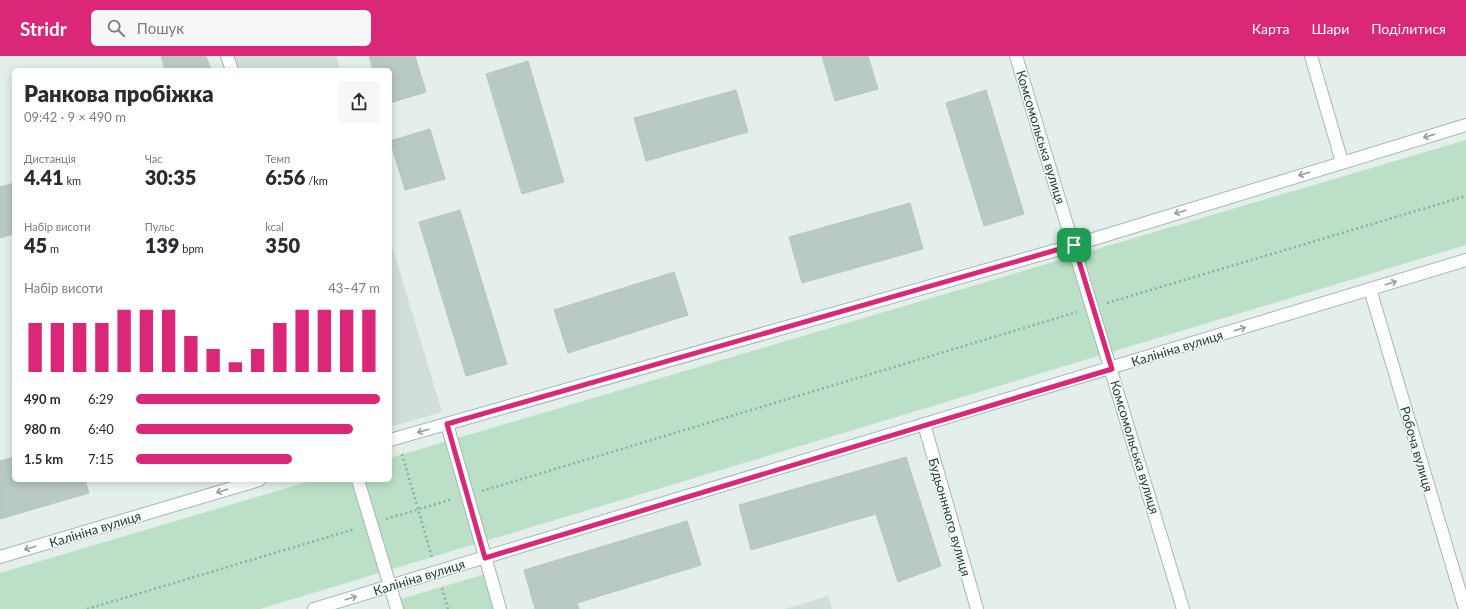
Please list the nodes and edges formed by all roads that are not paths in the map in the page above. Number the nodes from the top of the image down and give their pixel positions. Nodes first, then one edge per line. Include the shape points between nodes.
1 (228, 56) edge
2 (1016, 56) edge
3 (1311, 56) edge
4 (231, 68) edge
5 (1466, 125) edge
6 (1342, 162) junction
7 (1074, 245) junction
8 (1466, 260) edge
9 (1370, 289) junction
10 (1112, 369) junction
11 (447, 424) junction
12 (924, 424) junction
13 (394, 439) edge
14 (252, 482) edge
15 (359, 482) edge
16 (0, 557) edge
17 (485, 558) junction
18 (389, 586) junction
19 (314, 609) edge
20 (397, 609) edge
21 (500, 609) edge
22 (978, 609) edge
23 (1183, 609) edge
24 (1465, 609) edge

1 - 4 main road
2 - 7 main road, Комсомольська вулиця
3 - 6 main road
5 -> 6 main road
6 -> 7 main road
7 - 10 main road, Комсомольська вулиця
7 - 11 main road
9 -> 8 main road, Калініна вулиця
10 -> 9 main road, Калініна вулиця
9 - 24 main road, Робоча вулиця
10 - 12 main road, Калініна вулиця
10 - 23 main road, Комсомольська вулиця
11 -> 13 main road
11 - 17 main road
12 - 17 main road, Калініна вулиця
12 - 22 main road, Будьоннного вулиця
14 -> 16 main road, Калініна вулиця
15 - 18 main road
17 - 18 main road, Калініна вулиця
17 - 21 main road
19 -> 18 main road, Калініна вулиця
18 - 20 main road

